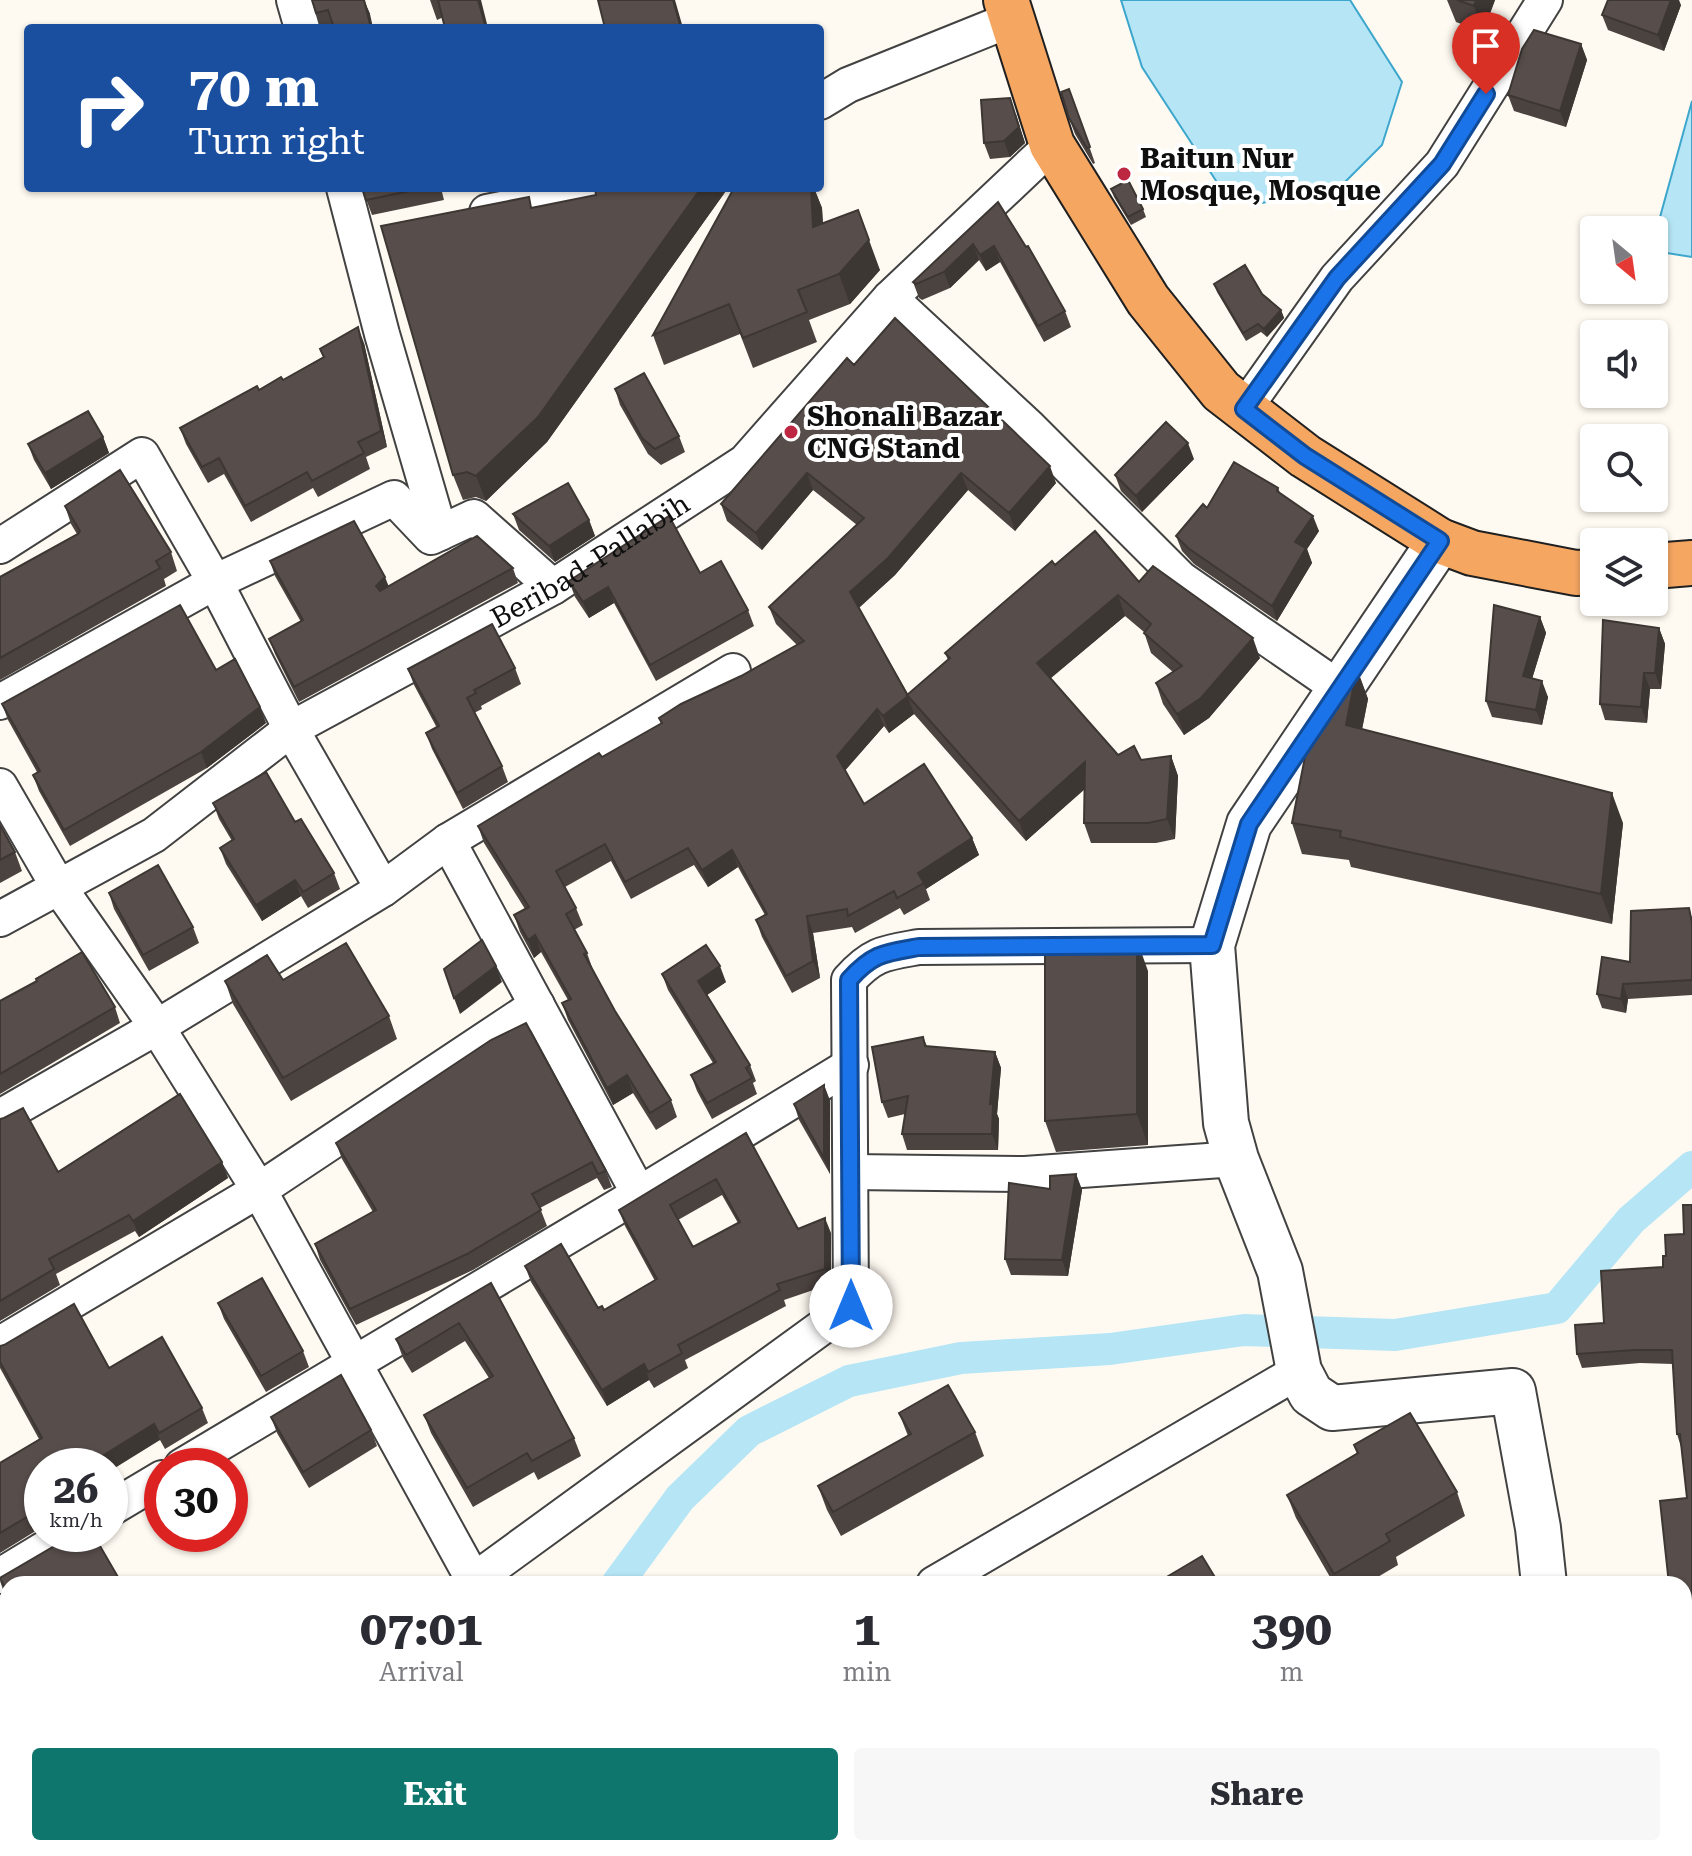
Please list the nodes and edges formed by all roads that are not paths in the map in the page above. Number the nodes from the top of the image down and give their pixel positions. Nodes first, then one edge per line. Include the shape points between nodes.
1 (294, 0) edge
2 (1545, 0) edge
3 (1009, 10) edge
4 (301, 24) edge
5 (824, 100) edge
6 (1052, 145) junction
7 (346, 192) edge
8 (588, 192) edge
9 (460, 218) edge
10 (890, 298) junction
11 (1244, 409) junction
12 (440, 533) junction
13 (1440, 541) junction
14 (0, 546) edge
15 (1692, 563) edge
16 (1668, 565) edge
17 (1580, 573) edge
18 (215, 582) junction
19 (553, 587) junction
20 (733, 671) dead end
21 (1339, 688) junction
22 (0, 702) edge
23 (291, 729) junction
24 (0, 786) edge
25 (448, 841) junction
26 (58, 886) junction
27 (383, 889) junction
28 (0, 919) edge
29 (1212, 945) junction
30 (537, 1005) junction
31 (157, 1027) junction
32 (851, 1065) junction
33 (0, 1117) edge
34 (1236, 1159) junction
35 (851, 1172) junction
36 (259, 1190) junction
37 (639, 1194) junction
38 (0, 1344) edge
39 (354, 1362) junction
40 (1299, 1370) junction
41 (212, 1448) edge
42 (39, 1552) edge
43 (0, 1576) edge
44 (467, 1576) edge
45 (481, 1576) edge
46 (948, 1576) edge
47 (1543, 1576) edge

1 - 4 street
2 - 11 street via 1442,164 1337,278
3 - 5 street
3 - 6 highway
6 - 10 street, Beribad-Pallabih
6 - 11 highway via 1148,300 1221,391
7 - 12 street via 372,235
8 - 9 street
10 - 19 street, Beribad-Pallabih via 745,462
10 - 21 street via 1181,579
11 - 13 highway via 1305,456
12 - 18 street via 431,537 394,498
12 - 19 street via 474,517
13 - 17 highway via 1472,553
13 - 21 street
14 - 18 street via 142,455
15 - 16 highway
18 - 22 street
18 - 23 street
19 - 23 street, Beribad-Pallabih
20 - 25 street
21 - 29 street via 1249,824
23 - 26 street, Beribad-Pallabih via 154,835
23 - 27 street
24 - 26 street
25 - 27 street
25 - 30 street
26 - 28 street, Beribad-Pallabih
26 - 31 street
27 - 31 street
29 - 32 street via 919,947 886,953 865,962 849,980
29 - 34 street via 1226,1123
30 - 36 street
30 - 37 street
31 - 33 street
31 - 36 street
32 - 35 street
32 - 37 street
34 - 35 street via 1025,1174
34 - 40 street via 1280,1271
35 - 45 street via 851,1306
36 - 38 street
36 - 39 street
37 - 39 street
39 - 41 street
39 - 44 street
40 - 46 street
40 - 47 street via 1311,1394 1332,1408 1513,1391
42 - 43 street

